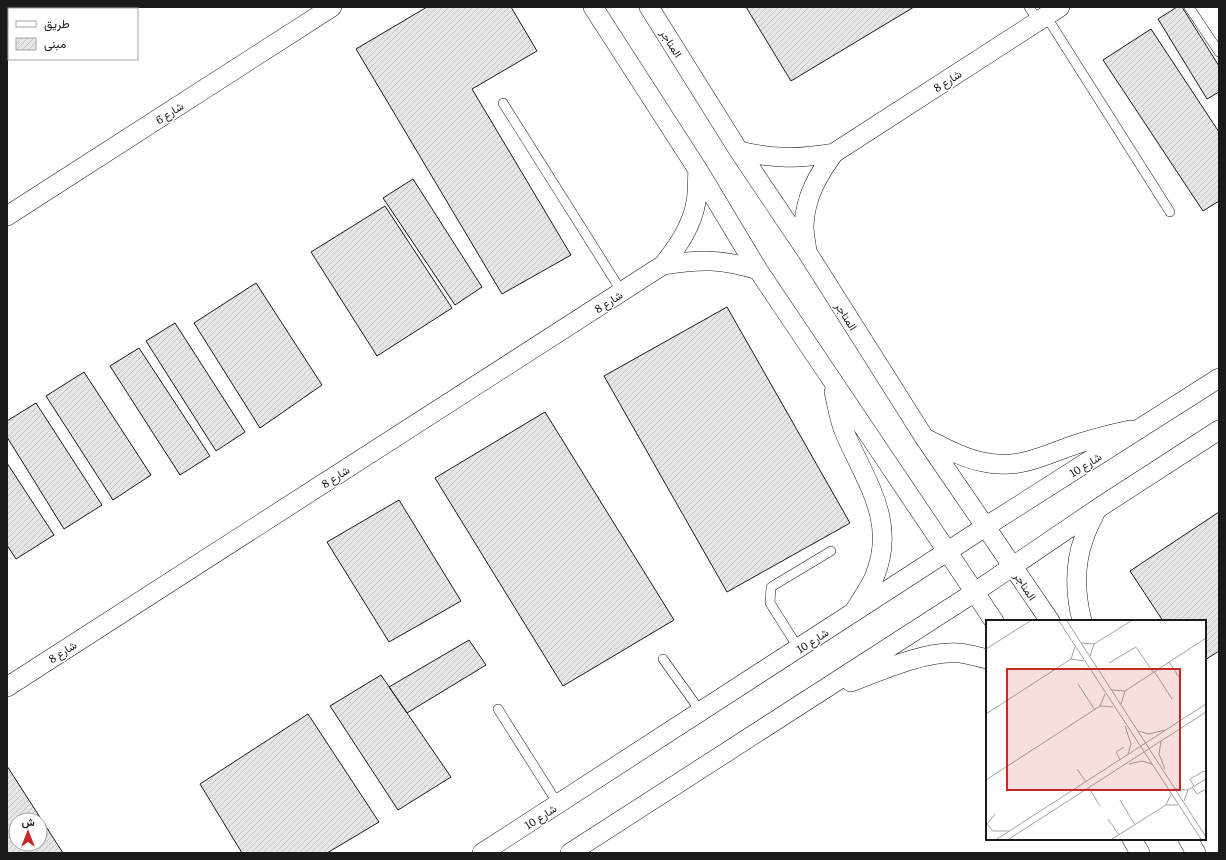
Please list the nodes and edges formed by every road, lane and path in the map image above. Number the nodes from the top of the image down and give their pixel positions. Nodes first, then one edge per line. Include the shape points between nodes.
1 (332, 7) edge
2 (593, 7) edge
3 (649, 7) edge
4 (1189, 7) edge
5 (1043, 13) edge
6 (1219, 52) edge
7 (503, 103) dead end
8 (739, 151) junction
9 (834, 153) junction
10 (698, 170) junction
11 (1170, 212) dead end
12 (7, 216) edge
13 (807, 252) junction
14 (663, 265) junction
15 (758, 270) junction
16 (622, 292) junction
17 (1219, 378) edge
18 (832, 381) junction
19 (1143, 427) junction
20 (1219, 430) edge
21 (924, 437) junction
22 (1097, 509) junction
23 (985, 527) junction
24 (831, 551) dead end
25 (947, 552) junction
26 (1014, 566) junction
27 (975, 592) junction
28 (852, 614) junction
29 (993, 620) edge
30 (1049, 620) edge
31 (1082, 620) edge
32 (799, 648) junction
33 (663, 659) dead end
34 (986, 659) edge
35 (7, 686) edge
36 (821, 692) junction
37 (498, 709) dead end
38 (701, 712) junction
39 (558, 804) junction
40 (1133, 840) edge
41 (578, 851) edge
42 (482, 853) edge
43 (1140, 853) edge

1 - 12 street, شارع 6
2 - 10 street
3 - 8 street, المناجر
4 - 6 lane
5 - 9 street, شارع 8
5 - 11 lane
7 - 16 lane
8 - 9 street, شارع 8 via 787,158
8 - 13 street, المناجر
9 - 13 street, شارع 8 via 818,174 808,199 804,225
10 - 14 street, شارع 8 via 696,201 689,224 678,246
10 - 15 street
13 - 21 street, المناجر
14 - 15 street, شارع 8 via 710,260
14 - 16 street, شارع 8
15 - 18 street
16 - 35 street, شارع 8
17 - 19 street, شارع 10
18 - 25 street
18 - 28 street via 843,429 878,507 882,531 881,552 874,578
19 - 21 street, شارع 10 via 1097,437 1030,461 1007,464 984,462 963,456
19 - 23 street, شارع 10
20 - 22 street
21 - 23 street, المناجر
22 - 26 street
22 - 31 street via 1079,556 1076,580
23 - 25 street, شارع 10
23 - 26 street, المناجر
24 - 32 lane via 771,588 770,603
25 - 27 street
25 - 28 street, شارع 10
26 - 27 street
26 - 30 street, المناجر
27 - 29 street
27 - 36 street
28 - 32 street, شارع 10
32 - 38 street, شارع 10
33 - 38 lane
34 - 36 street via 960,653 935,655
36 - 41 street
37 - 39 lane
38 - 39 street, شارع 10
39 - 42 street, شارع 10
40 - 43 street

